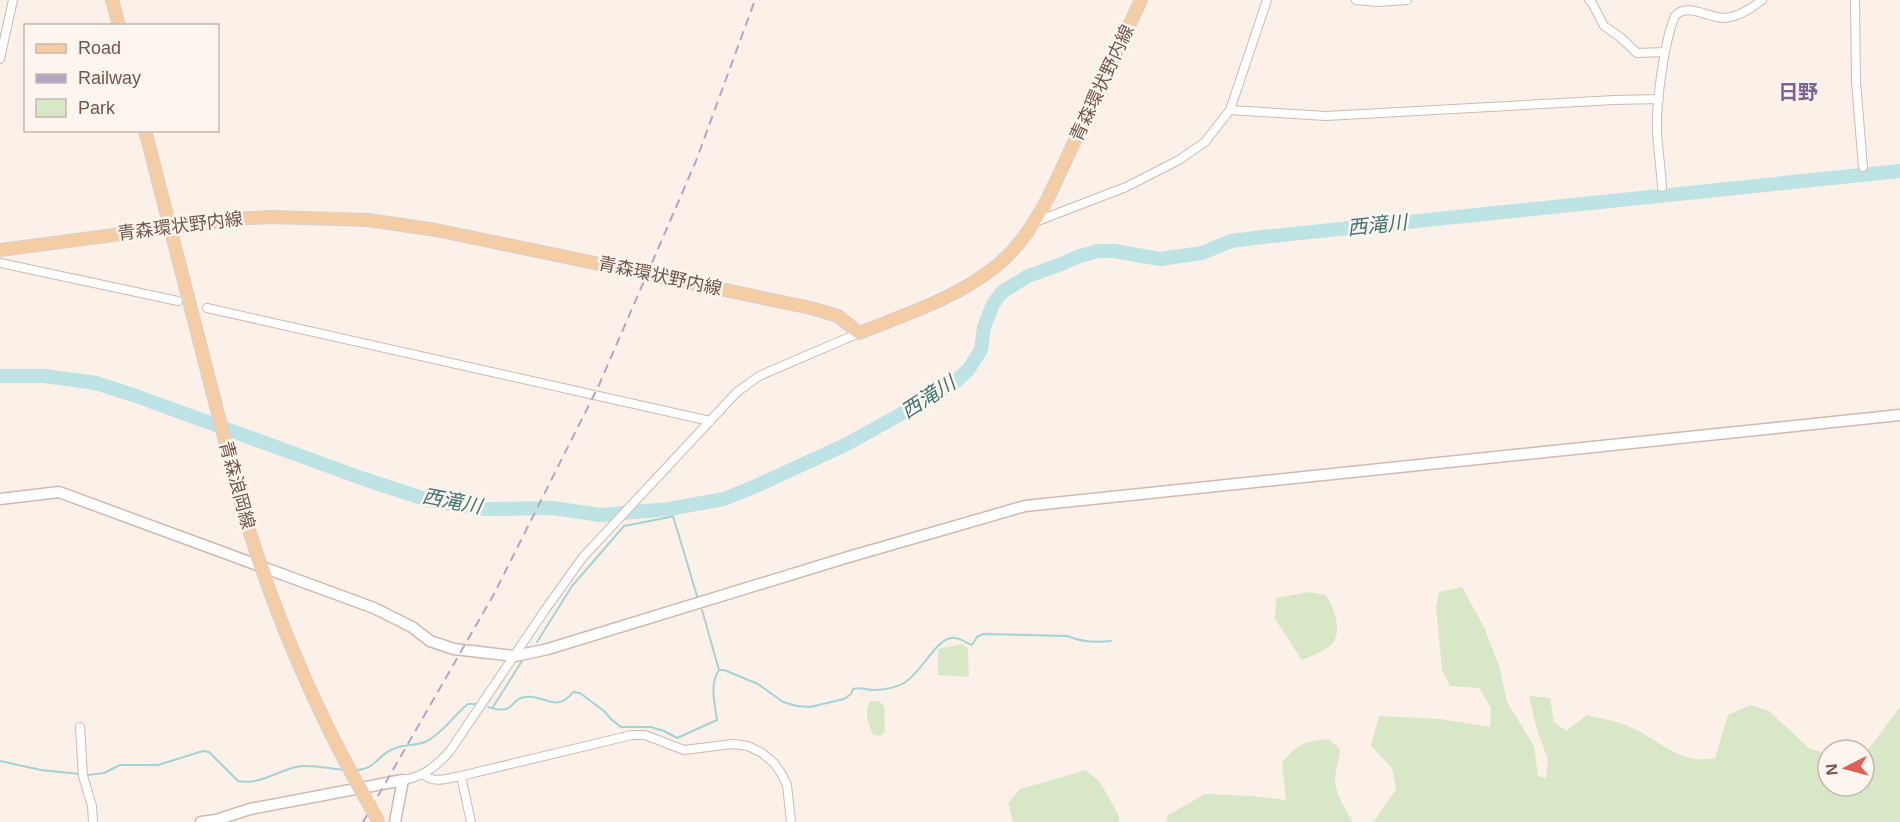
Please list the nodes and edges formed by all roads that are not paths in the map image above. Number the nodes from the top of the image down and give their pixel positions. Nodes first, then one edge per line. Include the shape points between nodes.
1 (13, 0) edge
2 (112, 0) edge
3 (1141, 0) edge
4 (1268, 0) edge
5 (1356, 0) edge
6 (1407, 0) edge
7 (1589, 0) edge
8 (1762, 0) edge
9 (1855, 0) edge
10 (1688, 5) edge
11 (118, 24) edge
12 (1665, 52) junction
13 (0, 59) edge
14 (1659, 99) junction
15 (1230, 110) junction
16 (146, 132) edge
17 (1863, 167) dead end
18 (1662, 188) dead end
19 (1035, 222) junction
20 (169, 226) junction
21 (0, 250) edge
22 (0, 263) edge
23 (178, 302) dead end
24 (207, 308) dead end
25 (859, 333) junction
26 (1900, 415) edge
27 (710, 422) junction
28 (0, 499) edge
29 (515, 656) junction
30 (80, 727) dead end
31 (424, 774) junction
32 (461, 776) junction
33 (403, 780) junction
34 (93, 822) edge
35 (201, 822) edge
36 (379, 822) edge
37 (395, 822) edge
38 (471, 822) edge
39 (791, 822) edge

1 - 13 street
2 - 11 main road
3 - 19 main road, 青森環状野内線
4 - 15 street
5 - 6 street
7 - 12 street via 1605,26 1637,53
8 - 10 street via 1749,10 1725,18
9 - 17 street
10 - 12 street via 1675,16
12 - 14 street
14 - 15 street via 1326,116
14 - 18 street via 1657,129
15 - 19 street via 1205,142 1179,160 1126,187
16 - 20 main road, 青森浪岡線
19 - 25 main road, 青森環状野内線 via 1001,262 985,274 959,290
20 - 21 main road, 青森環状野内線
20 - 25 main road, 青森環状野内線 via 306,217 368,220 436,230 811,308 838,316
20 - 36 main road, 青森浪岡線, bridge via 249,530 274,602 307,681
22 - 23 street
24 - 27 street
25 - 27 street via 759,376 737,392
26 - 29 street via 1025,506 548,650
27 - 29 street via 583,557
28 - 29 street via 59,492 374,608 443,646
29 - 31 street via 450,751
30 - 34 street via 83,776
31 - 32 street via 430,780
31 - 33 street
32 - 38 street
32 - 39 street via 632,735 645,735 684,750 748,746 762,753 782,773
33 - 35 street
33 - 37 street

